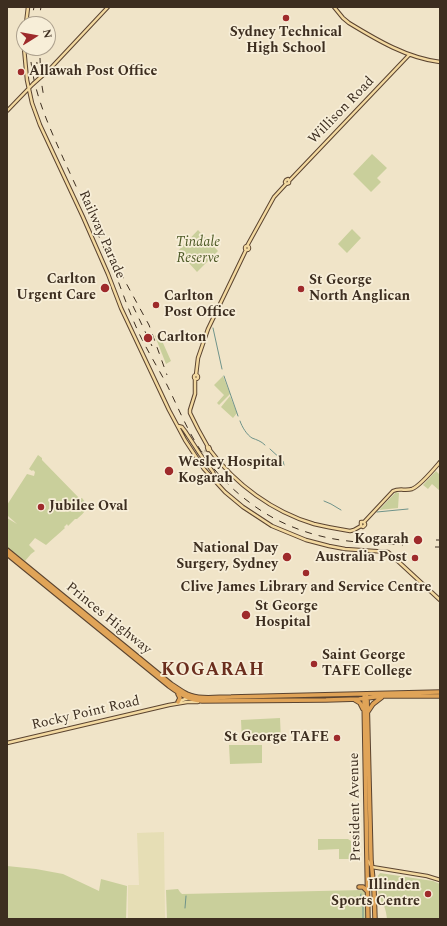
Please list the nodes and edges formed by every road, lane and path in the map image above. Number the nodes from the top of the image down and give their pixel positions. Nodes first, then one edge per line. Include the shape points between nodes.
1 (108, 7) edge
2 (334, 7) edge
3 (409, 55) junction
4 (24, 56) edge
5 (440, 62) edge
6 (28, 88) junction
7 (7, 111) edge
8 (177, 425) junction
9 (440, 462) edge
10 (212, 471) junction
11 (210, 476) junction
12 (217, 484) junction
13 (7, 550) edge
14 (7, 554) edge
15 (440, 600) edge
16 (170, 686) junction
17 (440, 692) edge
18 (194, 696) junction
19 (366, 696) junction
20 (383, 696) junction
21 (440, 696) edge
22 (188, 698) junction
23 (352, 699) junction
24 (215, 701) junction
25 (178, 702) junction
26 (169, 705) junction
27 (366, 712) junction
28 (7, 743) edge
29 (369, 765) junction
30 (368, 785) dead end
31 (368, 862) junction
32 (372, 867) junction
33 (440, 880) edge
34 (359, 887) dead end
35 (368, 894) junction
36 (368, 919) edge
37 (375, 919) edge

1 - 6 main road, bridge via 48,71
2 - 3 main road via 349,23
3 - 5 main road
3 - 9 main road, Willison Road via 274,197 247,246 249,249 246,250 208,329 199,354 196,375 193,377 195,394 190,410 208,449 243,485 281,510 330,527 355,530 393,491 413,489
4 - 6 main road, Railway Parade
6 - 7 main road
6 - 8 main road, Railway Parade via 40,125 86,223 121,308
8 - 10 main road, Railway Parade via 185,430
8 - 11 main road, Railway Parade
10 - 11 main road via 213,474
10 - 12 main road, Railway Parade
11 - 12 main road, Railway Parade
12 - 15 main road, Railway Parade via 243,507 288,533 340,548 390,553
13 - 18 highway, Princes Highway via 171,684
14 - 16 highway, Princes Highway
16 - 22 highway, Princes Highway
16 - 25 highway via 180,698
17 - 19 highway, Princes Highway
18 - 19 highway, Princes Highway
18 - 22 main road, Rocky Point Road
19 - 20 highway, Princes Highway
19 - 23 highway, Princes Highway
19 - 27 highway, President Avenue
20 - 21 highway, Princes Highway
20 - 27 highway
22 - 24 highway, Princes Highway
22 - 25 main road, Rocky Point Road
23 - 24 highway, Princes Highway
23 - 27 highway
24 - 26 main road, Rocky Point Road
25 - 26 main road, Rocky Point Road
26 - 28 main road, Rocky Point Road
27 - 29 highway, President Avenue
27 - 31 highway, President Avenue
29 - 30 highway, President Avenue
29 - 32 highway, President Avenue
31 - 32 main road
31 - 35 highway, President Avenue
32 - 33 main road
32 - 37 highway, President Avenue
34 - 35 highway via 366,889
35 - 36 highway, President Avenue

